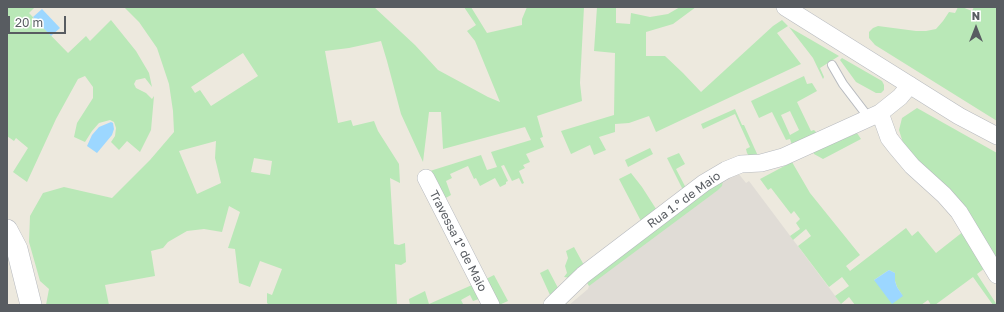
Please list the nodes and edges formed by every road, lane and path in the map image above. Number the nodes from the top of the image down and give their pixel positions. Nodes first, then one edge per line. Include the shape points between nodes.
1 (785, 7) edge
2 (832, 65) dead end
3 (910, 85) junction
4 (874, 115) junction
5 (997, 136) edge
6 (426, 178) dead end
7 (7, 230) edge
8 (997, 275) edge
9 (31, 305) edge
10 (491, 305) edge
11 (552, 305) edge

1 - 3 street
2 - 4 lane via 843,84
3 - 4 street, Rua 1.º de Maio via 900,97
3 - 5 street
4 - 8 street via 896,148 959,212
4 - 11 street, Rua 1.º de Maio via 783,157 761,163 741,164 726,170 704,183 583,275
6 - 10 street, Travessa 1º de Maio
7 - 9 street via 17,249

